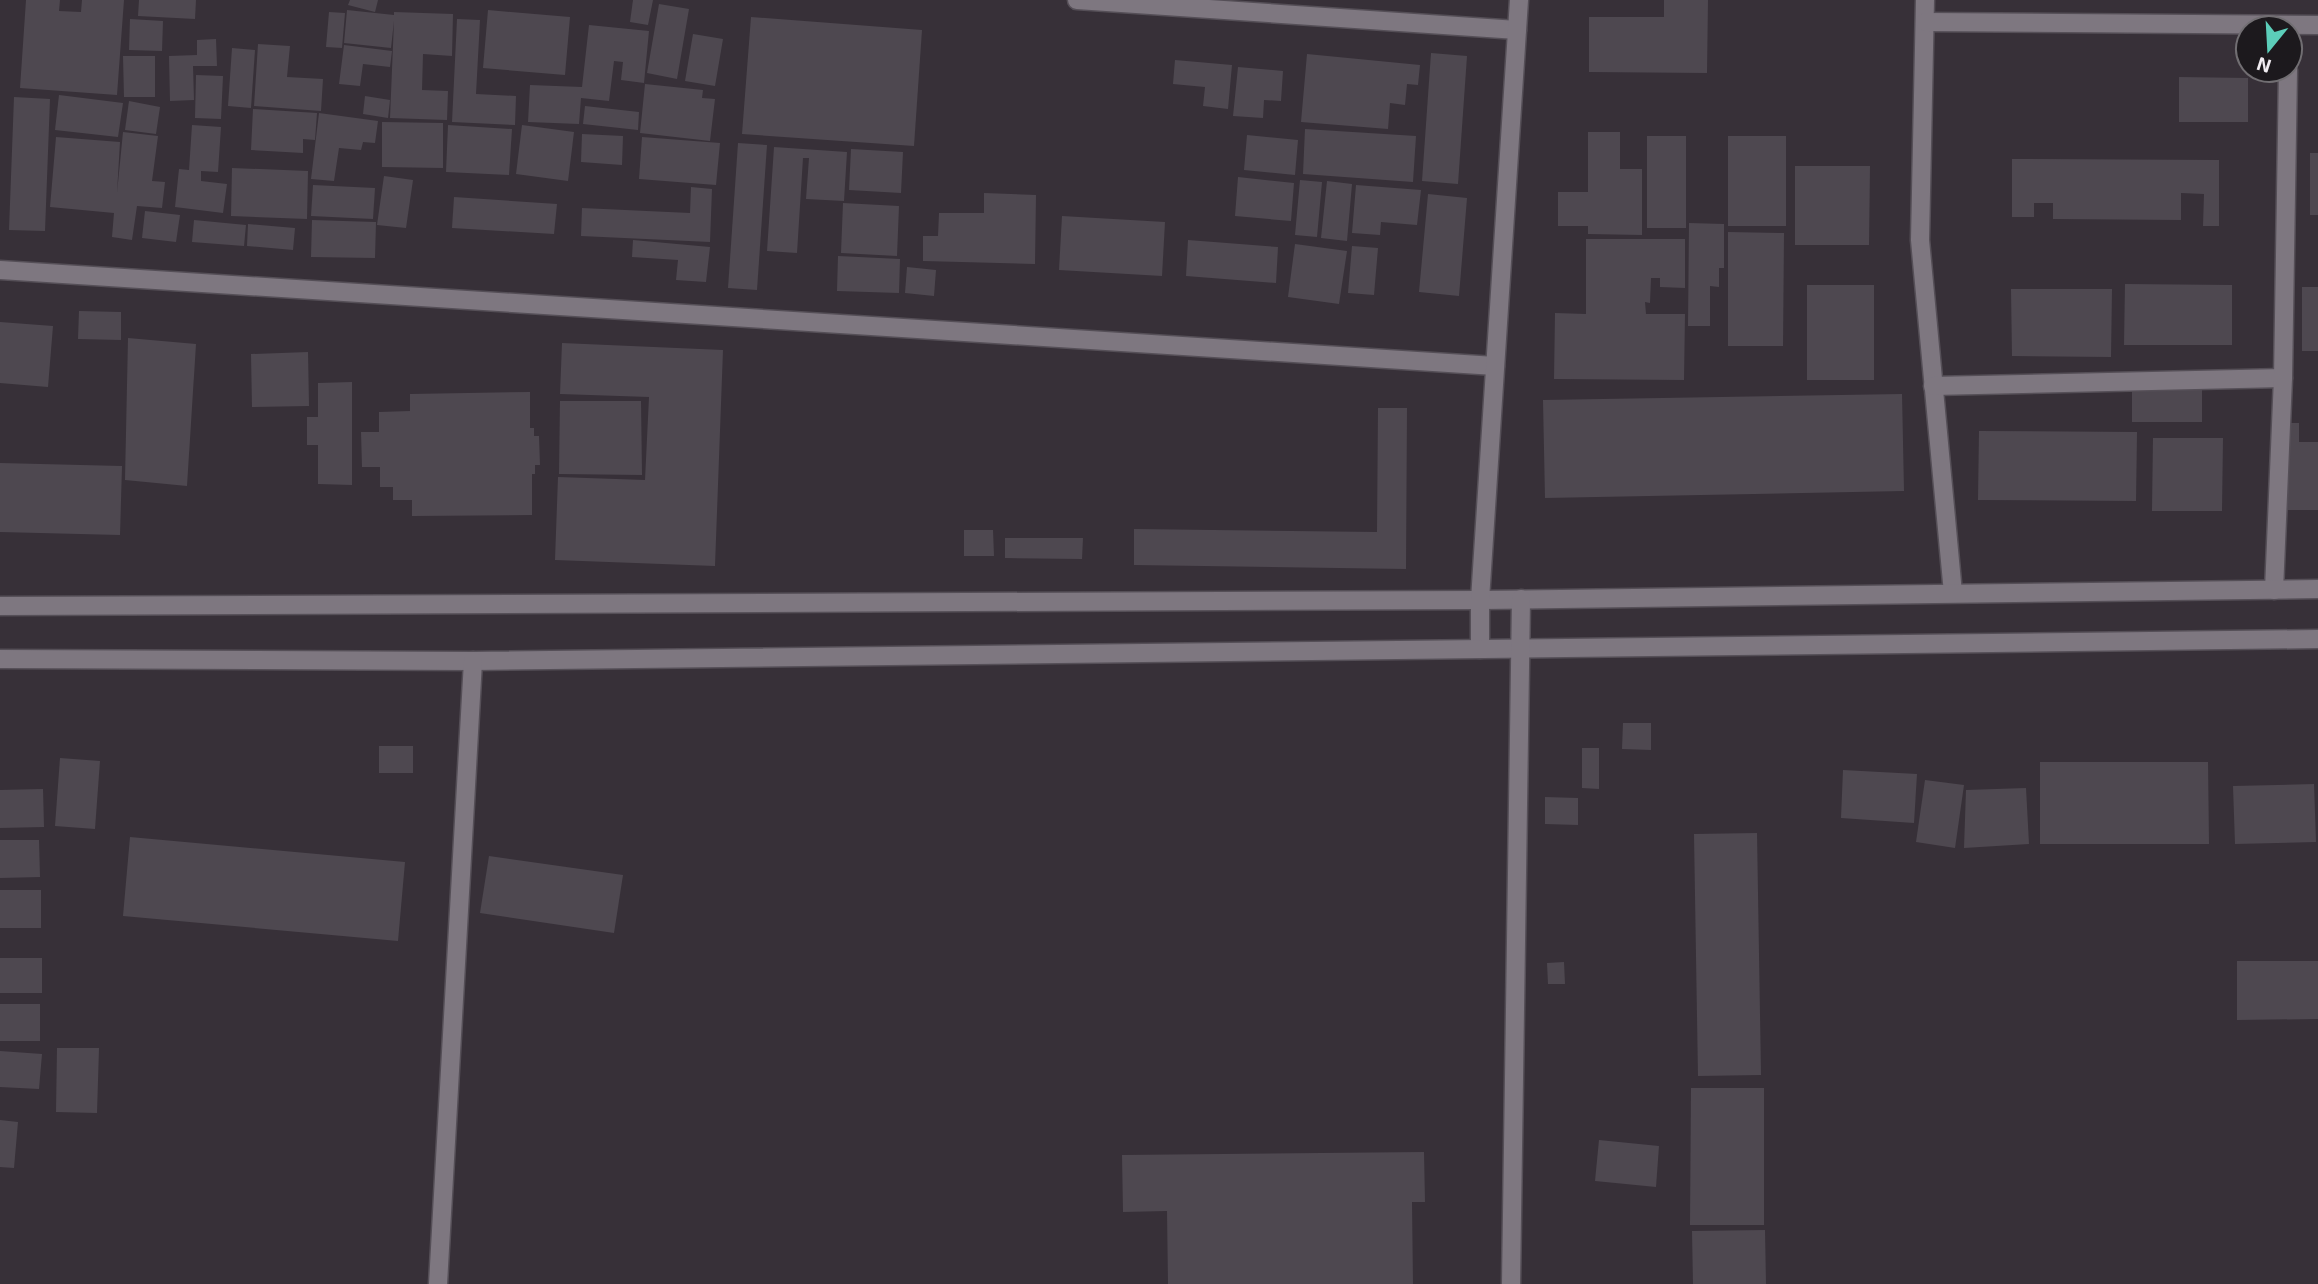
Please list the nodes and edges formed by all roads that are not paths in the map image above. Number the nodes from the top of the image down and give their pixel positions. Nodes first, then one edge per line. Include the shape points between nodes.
1 (1077, 0) edge
2 (1520, 0) edge
3 (1925, 0) edge
4 (1925, 22) junction
5 (2234, 25) edge
6 (1517, 30) junction
7 (2288, 84) edge
8 (0, 270) edge
9 (1495, 366) junction
10 (2283, 378) junction
11 (1933, 386) junction
12 (2274, 590) junction
13 (2318, 590) edge
14 (1953, 593) junction
15 (1521, 599) junction
16 (1480, 600) junction
17 (0, 606) edge
18 (2318, 639) edge
19 (1480, 649) junction
20 (1519, 649) junction
21 (0, 659) edge
22 (473, 661) junction
23 (438, 1284) edge
24 (1511, 1284) edge

1 - 6 street
2 - 6 street
3 - 4 street
4 - 5 street
4 - 11 street via 1920,240
6 - 9 street
7 - 10 street
8 - 9 street
9 - 16 street
10 - 11 street
10 - 12 street
11 - 14 street
12 - 13 street
12 - 14 street
14 - 15 street
15 - 16 street
15 - 20 street
16 - 17 street
16 - 19 street
18 - 20 street
19 - 20 street
19 - 22 street
20 - 24 street
21 - 22 street
22 - 23 street

